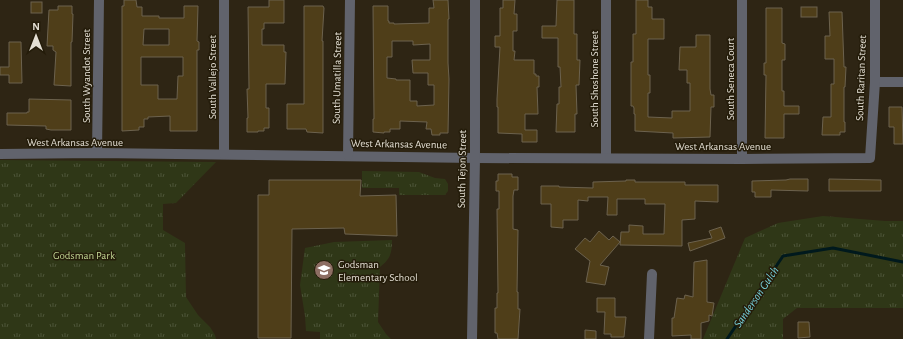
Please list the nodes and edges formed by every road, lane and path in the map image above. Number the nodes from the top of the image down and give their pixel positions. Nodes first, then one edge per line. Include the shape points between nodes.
1 (99, 0) edge
2 (224, 0) edge
3 (350, 0) edge
4 (475, 0) edge
5 (606, 0) edge
6 (742, 0) edge
7 (875, 0) edge
8 (875, 82) junction
9 (903, 82) edge
10 (97, 153) junction
11 (0, 154) edge
12 (224, 154) junction
13 (348, 155) junction
14 (474, 158) junction
15 (606, 158) junction
16 (870, 158) joint
17 (742, 159) junction
18 (652, 274) dead end
19 (472, 339) edge
20 (649, 339) edge

1 - 10 street, South Wyandot Street
2 - 12 street, South Vallejo Street
3 - 13 street, South Umatilla Street
4 - 14 street, South Tejon Street
5 - 15 street, South Shoshone Street
6 - 17 street, South Seneca Court
7 - 8 street, South Raritan Street
8 - 9 street
8 - 16 street, South Raritan Street
10 - 11 street, West Arkansas Avenue
10 - 12 street, West Arkansas Avenue
12 - 13 street, West Arkansas Avenue
13 - 14 street, West Arkansas Avenue
14 - 15 street, West Arkansas Avenue
14 - 19 street, South Tejon Street
15 - 17 street, West Arkansas Avenue
16 - 17 street, West Arkansas Avenue
18 - 20 street

